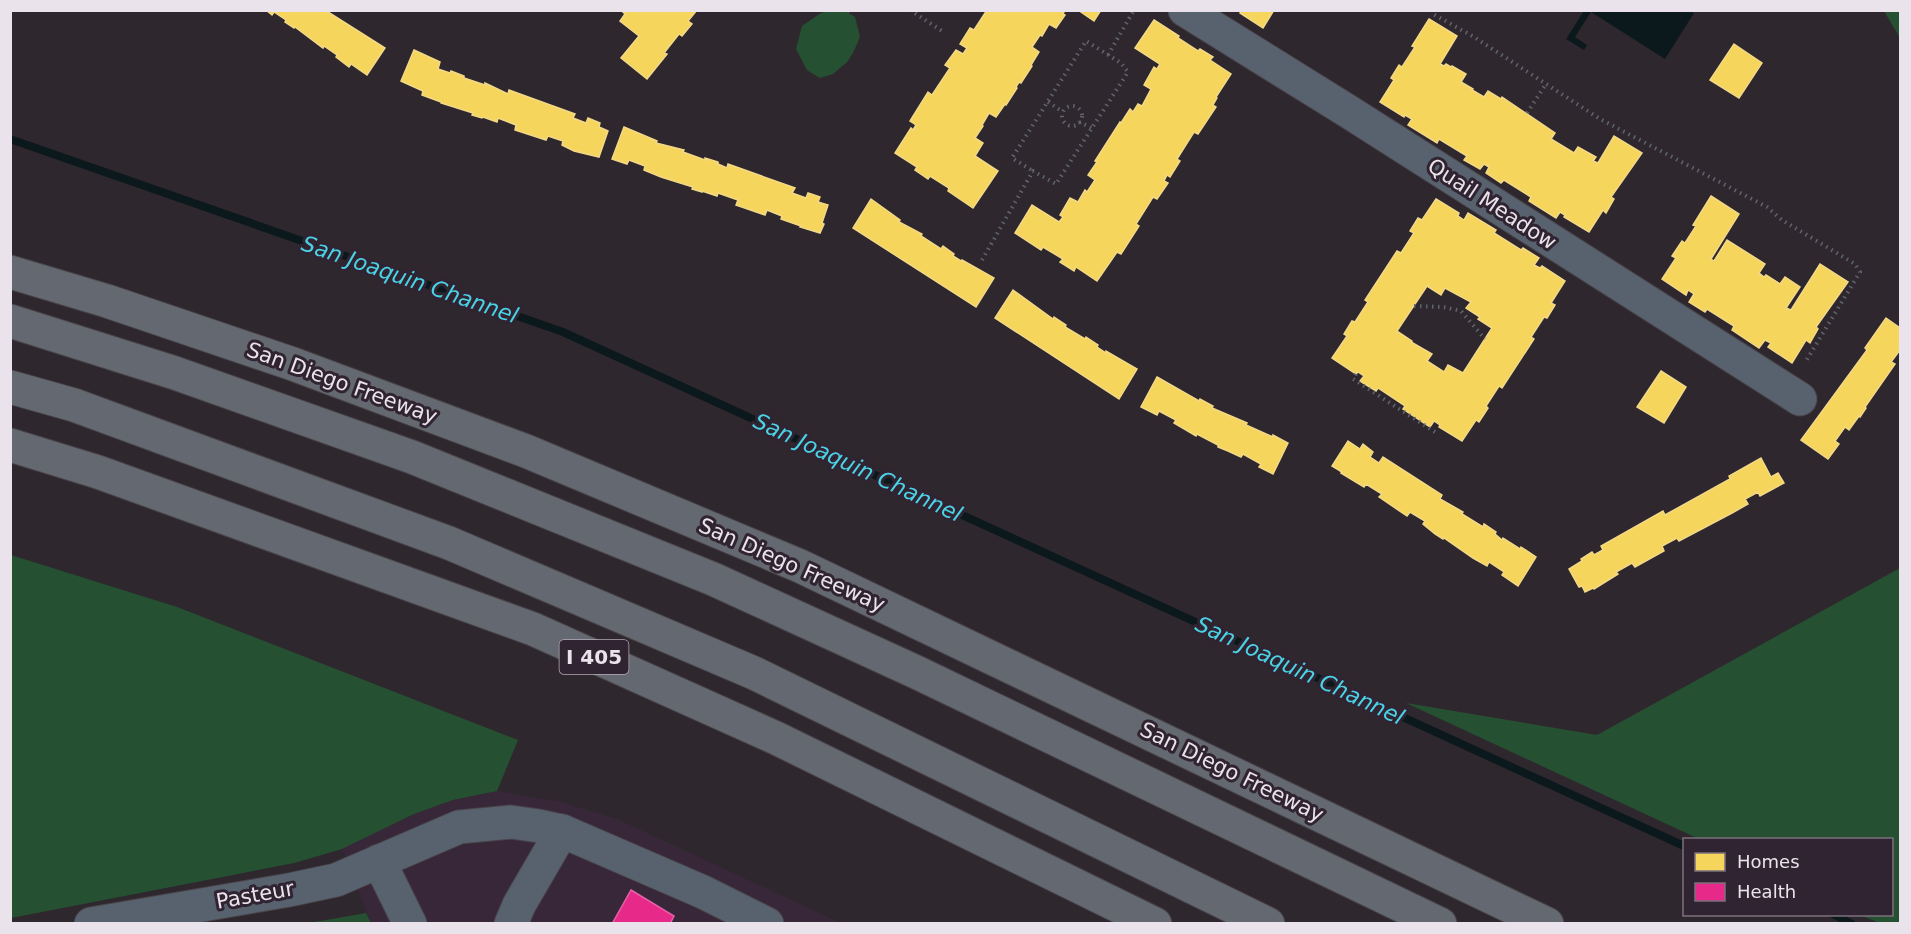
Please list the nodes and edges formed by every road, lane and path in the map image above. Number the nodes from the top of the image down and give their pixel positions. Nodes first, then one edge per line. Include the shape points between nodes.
1 (910, 10) edge
2 (1134, 10) edge
3 (1185, 10) edge
4 (1431, 10) edge
5 (942, 31) dead end
6 (1108, 55) junction
7 (1546, 84) junction
8 (1048, 102) junction
9 (1063, 112) junction
10 (1527, 113) dead end
11 (1079, 122) junction
12 (1092, 128) junction
13 (1033, 171) junction
14 (982, 260) dead end
15 (10, 272) edge
16 (1413, 306) dead end
17 (10, 321) edge
18 (1485, 339) dead end
19 (1806, 361) dead end
20 (1356, 374) dead end
21 (10, 387) edge
22 (1800, 399) dead end
23 (1435, 432) dead end
24 (10, 445) edge
25 (562, 831) junction
26 (379, 861) junction
27 (91, 924) edge
28 (410, 924) edge
29 (511, 924) edge
30 (767, 924) edge
31 (1155, 924) edge
32 (1269, 924) edge
33 (1440, 924) edge
34 (1547, 924) edge

1 - 5 path
2 - 6 path
3 - 22 street, Quail Meadow
4 - 7 path
6 - 8 path via 1086,41
6 - 12 path via 1128,72
7 - 10 path
7 - 19 path via 1600,118 1767,207 1855,264 1860,272
8 - 9 path
8 - 13 path via 1012,158
9 - 11 path via 1066,124
9 - 11 path via 1070,106 1077,108 1081,114
11 - 12 path
12 - 13 path via 1056,184
13 - 14 path
15 - 34 highway, San Diego Freeway via 293,364 526,451 800,566
16 - 18 path via 1461,311
17 - 33 highway via 175,373 412,457 713,579 916,672
20 - 23 path via 1353,379
21 - 32 highway via 74,405 438,539 744,668
24 - 31 highway, I 405 via 98,472 533,629 776,738
25 - 26 street, Pasteur via 511,822 459,827
25 - 29 street
25 - 30 street, Pasteur
26 - 27 street, Pasteur via 336,880
26 - 28 street

